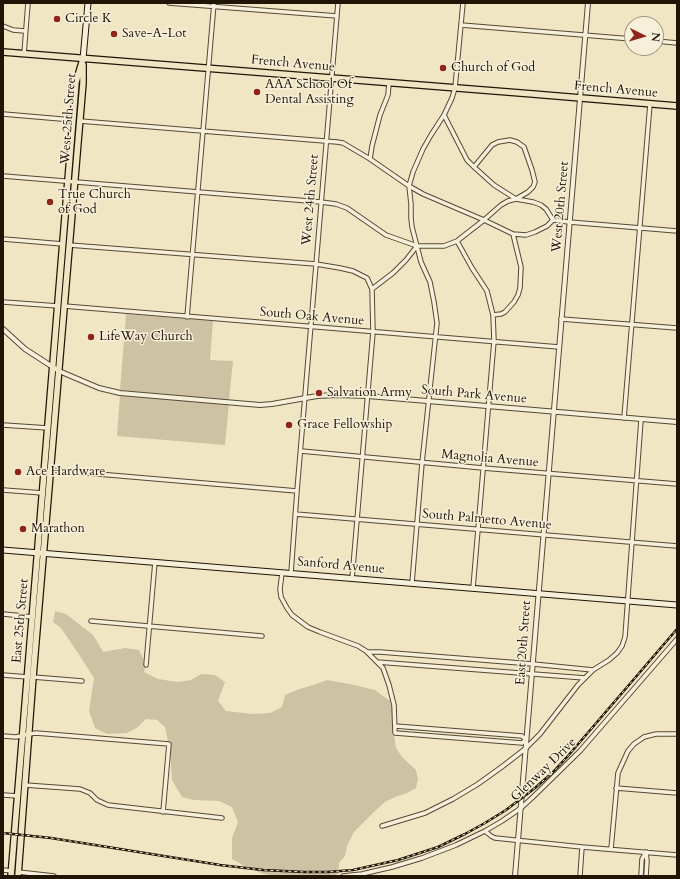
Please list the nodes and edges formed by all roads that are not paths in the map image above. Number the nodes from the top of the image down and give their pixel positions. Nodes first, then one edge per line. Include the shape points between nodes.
1 (28, 3) edge
2 (88, 3) edge
3 (169, 3) edge
4 (338, 3) edge
5 (463, 3) edge
6 (588, 3) edge
7 (213, 5) edge
8 (337, 16) junction
9 (461, 25) junction
10 (3, 26) edge
11 (25, 31) junction
12 (585, 35) junction
13 (624, 38) edge
14 (664, 42) edge
15 (677, 43) edge
16 (3, 52) edge
17 (24, 54) junction
18 (83, 59) junction
19 (208, 69) junction
20 (332, 78) junction
21 (390, 83) junction
22 (455, 88) junction
23 (580, 98) junction
24 (650, 104) junction
25 (677, 106) edge
26 (3, 114) edge
27 (444, 115) junction
28 (73, 120) junction
29 (80, 121) junction
30 (203, 130) junction
31 (326, 140) junction
32 (370, 159) junction
33 (474, 167) junction
34 (3, 176) edge
35 (68, 182) junction
36 (75, 183) junction
37 (409, 186) junction
38 (197, 192) junction
39 (516, 199) junction
40 (321, 202) junction
41 (484, 220) junction
42 (553, 220) junction
43 (569, 222) junction
44 (639, 228) junction
45 (677, 230) edge
46 (513, 234) junction
47 (3, 239) edge
48 (456, 241) junction
49 (63, 244) junction
50 (70, 245) junction
51 (417, 246) junction
52 (192, 254) junction
53 (316, 264) junction
54 (67, 274) junction
55 (372, 289) junction
56 (3, 302) edge
57 (61, 306) junction
58 (493, 315) junction
59 (187, 317) junction
60 (561, 319) junction
61 (631, 325) junction
62 (311, 327) junction
63 (677, 328) edge
64 (3, 329) edge
65 (373, 332) junction
66 (435, 337) junction
67 (494, 341) junction
68 (559, 346) junction
69 (53, 368) junction
70 (59, 371) junction
71 (368, 396) junction
72 (305, 398) junction
73 (429, 400) junction
74 (488, 406) junction
75 (554, 412) junction
76 (624, 418) junction
77 (641, 420) junction
78 (677, 422) edge
79 (3, 425) edge
80 (48, 428) junction
81 (301, 451) junction
82 (363, 457) junction
83 (45, 459) junction
84 (422, 462) junction
85 (483, 468) junction
86 (51, 470) junction
87 (548, 474) junction
88 (637, 481) junction
89 (50, 482) junction
90 (677, 484) edge
91 (3, 490) edge
92 (297, 491) junction
93 (43, 493) junction
94 (295, 514) junction
95 (357, 519) junction
96 (417, 524) junction
97 (478, 530) junction
98 (543, 535) junction
99 (631, 542) junction
100 (677, 546) edge
101 (3, 550) edge
102 (41, 553) junction
103 (155, 562) junction
104 (282, 572) junction
105 (291, 573) junction
106 (352, 579) junction
107 (412, 583) junction
108 (472, 588) junction
109 (538, 594) junction
110 (628, 601) junction
111 (677, 605) edge
112 (3, 614) edge
113 (32, 617) junction
114 (91, 621) dead end
115 (149, 627) junction
116 (262, 636) dead end
117 (677, 639) edge
118 (368, 652) junction
119 (377, 662) junction
120 (533, 664) junction
121 (146, 666) dead end
122 (593, 670) junction
123 (532, 674) junction
124 (3, 675) edge
125 (30, 677) junction
126 (585, 678) junction
127 (82, 681) dead end
128 (395, 726) junction
129 (26, 734) junction
130 (677, 734) edge
131 (3, 736) edge
132 (526, 740) junction
133 (525, 749) junction
134 (25, 785) junction
135 (616, 788) junction
136 (677, 793) edge
137 (3, 795) edge
138 (18, 796) junction
139 (521, 808) junction
140 (163, 812) junction
141 (222, 818) dead end
142 (382, 826) dead end
143 (485, 831) junction
144 (518, 840) junction
145 (582, 847) junction
146 (611, 849) junction
147 (646, 852) junction
148 (677, 855) edge
149 (3, 870) edge
150 (15, 874) edge
151 (362, 875) edge
152 (54, 876) edge
153 (343, 876) edge
154 (515, 876) edge
155 (580, 876) edge
156 (641, 876) edge
157 (646, 876) edge

1 - 11 street
2 - 18 main road
3 - 7 street
4 - 8 street, West 24th Street
5 - 9 street
6 - 12 street, West 20th Street
7 - 8 street
7 - 19 street
8 - 20 street, West 24th Street
9 - 12 street
9 - 22 street
10 - 11 street
11 - 17 street
12 - 13 street
12 - 23 street, West 20th Street
14 - 15 street
16 - 17 main road, French Avenue
17 - 18 main road, French Avenue
18 - 19 main road, French Avenue
18 - 28 main road, West 25th Street via 76,82
18 - 29 main road, West 25th Street
19 - 20 main road, French Avenue
19 - 30 street
20 - 21 main road, French Avenue
20 - 31 street, West 24th Street
21 - 22 main road, French Avenue
21 - 32 street
22 - 23 main road, French Avenue
22 - 27 street
23 - 24 main road, French Avenue
23 - 43 street, West 20th Street
24 - 25 main road, French Avenue
24 - 44 street
26 - 28 street
27 - 33 street via 464,155
27 - 37 street via 422,150
28 - 35 main road, West 25th Street
29 - 30 street
29 - 36 main road, West 25th Street
30 - 31 street
30 - 38 street
31 - 32 street via 343,143
31 - 40 street, West 24th Street
32 - 37 street
33 - 39 street via 494,185
33 - 39 street via 492,145 498,142 510,140 524,147 534,182 528,192
34 - 35 street
35 - 36 street
35 - 49 main road, West 25th Street
36 - 38 street
36 - 50 main road, West 25th Street
37 - 41 street via 430,198
37 - 51 street via 412,227
38 - 40 street
38 - 52 street
39 - 41 street via 500,205
39 - 42 street via 541,205
40 - 51 street via 347,208 386,234
40 - 53 street, West 24th Street
41 - 46 street
41 - 48 street
42 - 43 street
42 - 46 street via 535,232 526,235
43 - 44 street
43 - 60 street, West 20th Street
44 - 45 street
44 - 61 street
46 - 58 street via 521,267 520,288 514,302 505,312
47 - 49 street
48 - 51 street via 444,246
48 - 58 street via 487,291
49 - 54 main road via 64,267
49 - 57 main road, West 25th Street
50 - 52 street
50 - 54 main road, West 25th Street
51 - 55 street via 406,260
51 - 66 street via 434,302 437,323
52 - 53 street
52 - 59 street
53 - 55 street via 357,273 367,278
53 - 62 street, West 24th Street
54 - 57 main road, West 25th Street
55 - 65 street
56 - 57 street, South Oak Avenue
57 - 59 street, South Oak Avenue
57 - 69 main road, West 25th Street
57 - 70 main road, West 25th Street
58 - 67 street
59 - 62 street, South Oak Avenue
60 - 61 street
60 - 68 street, West 20th Street
61 - 63 street
61 - 76 street
62 - 65 street, South Oak Avenue
62 - 72 street, West 24th Street
64 - 69 street, South Park Avenue via 25,349
65 - 66 street, South Oak Avenue
65 - 71 street
66 - 67 street, South Oak Avenue
66 - 73 street
67 - 68 street, South Oak Avenue
67 - 74 street
68 - 75 street, West 20th Street
69 - 70 street, South Park Avenue
69 - 80 main road, East 25th Street
70 - 72 street, South Park Avenue via 99,388 120,393 260,404
70 - 86 main road, East 25th Street
71 - 72 street, South Park Avenue via 338,394
71 - 73 street, South Park Avenue
71 - 82 street
72 - 81 street, West 24th Street
73 - 74 street, South Park Avenue
73 - 84 street
74 - 75 street, South Park Avenue
74 - 85 street
75 - 76 street, South Park Avenue
75 - 87 street, East 20th Street
76 - 77 street, South Park Avenue
77 - 78 street, South Park Avenue
77 - 88 street
79 - 80 street
80 - 83 main road, East 25th Street
81 - 82 street, Magnolia Avenue
81 - 92 street, West 24th Street
82 - 84 street, Magnolia Avenue
82 - 95 street
83 - 89 main road via 48,464 47,478
83 - 93 main road, East 25th Street
84 - 85 street, Magnolia Avenue
84 - 96 street
85 - 87 street, Magnolia Avenue
85 - 97 street
86 - 89 main road, East 25th Street
86 - 92 street
87 - 88 street, Magnolia Avenue
87 - 98 street, East 20th Street
88 - 90 street, Magnolia Avenue
88 - 99 street
89 - 102 main road, East 25th Street
91 - 93 street
92 - 94 street, West 24th Street
93 - 102 main road, East 25th Street
94 - 95 street, South Palmetto Avenue
94 - 105 street, West 24th Street
95 - 96 street, South Palmetto Avenue
95 - 106 street
96 - 97 street, South Palmetto Avenue
96 - 107 street
97 - 98 street, South Palmetto Avenue
97 - 108 street
98 - 99 street, South Palmetto Avenue
98 - 109 street, East 20th Street
99 - 100 street, South Palmetto Avenue
99 - 110 street
101 - 102 main road, Sanford Avenue
102 - 103 main road, Sanford Avenue
102 - 113 main road, East 25th Street
102 - 125 main road, East 25th Street
103 - 104 main road, Sanford Avenue
103 - 115 street
104 - 105 main road, Sanford Avenue
104 - 118 street via 280,596 292,615 308,627
105 - 106 main road, Sanford Avenue
106 - 107 main road, Sanford Avenue
107 - 108 main road, Sanford Avenue
108 - 109 main road, Sanford Avenue
109 - 110 main road, Sanford Avenue
109 - 120 street, East 20th Street
110 - 111 main road, Sanford Avenue
110 - 122 street via 625,639 622,646 609,660
112 - 113 street
113 - 125 main road, East 25th Street
114 - 115 street
115 - 116 street
115 - 121 street
117 - 139 street, Glenway Drive via 580,751
118 - 119 street
118 - 120 street
119 - 123 street
119 - 128 street via 383,668 389,685 394,705
120 - 122 street
120 - 123 street, East 20th Street
122 - 126 street
123 - 126 street
123 - 132 street, East 20th Street
124 - 125 street
125 - 127 street
125 - 129 main road, East 25th Street
126 - 133 street
128 - 132 street via 522,736
128 - 132 street via 395,733 522,743
129 - 131 street via 16,737
129 - 134 main road, East 25th Street
129 - 138 main road, East 25th Street
129 - 140 street via 169,744
130 - 135 street via 656,734 644,737 634,744 618,773
132 - 133 street, East 20th Street
133 - 139 street, East 20th Street
133 - 142 street via 453,799 425,812
134 - 140 street via 80,789 108,805
134 - 150 main road, East 25th Street
135 - 136 street
135 - 146 street
137 - 138 street
138 - 150 main road, East 25th Street via 14,839
139 - 143 street, Glenway Drive
139 - 144 street, East 20th Street
140 - 141 street
143 - 144 street via 495,838
143 - 151 street, Glenway Drive via 422,858
144 - 145 street
144 - 154 street, East 20th Street
145 - 146 street
145 - 155 street
146 - 147 street
147 - 148 street
147 - 156 street via 642,859
147 - 157 street
149 - 150 street
150 - 152 street
151 - 153 street, Glenway Drive

